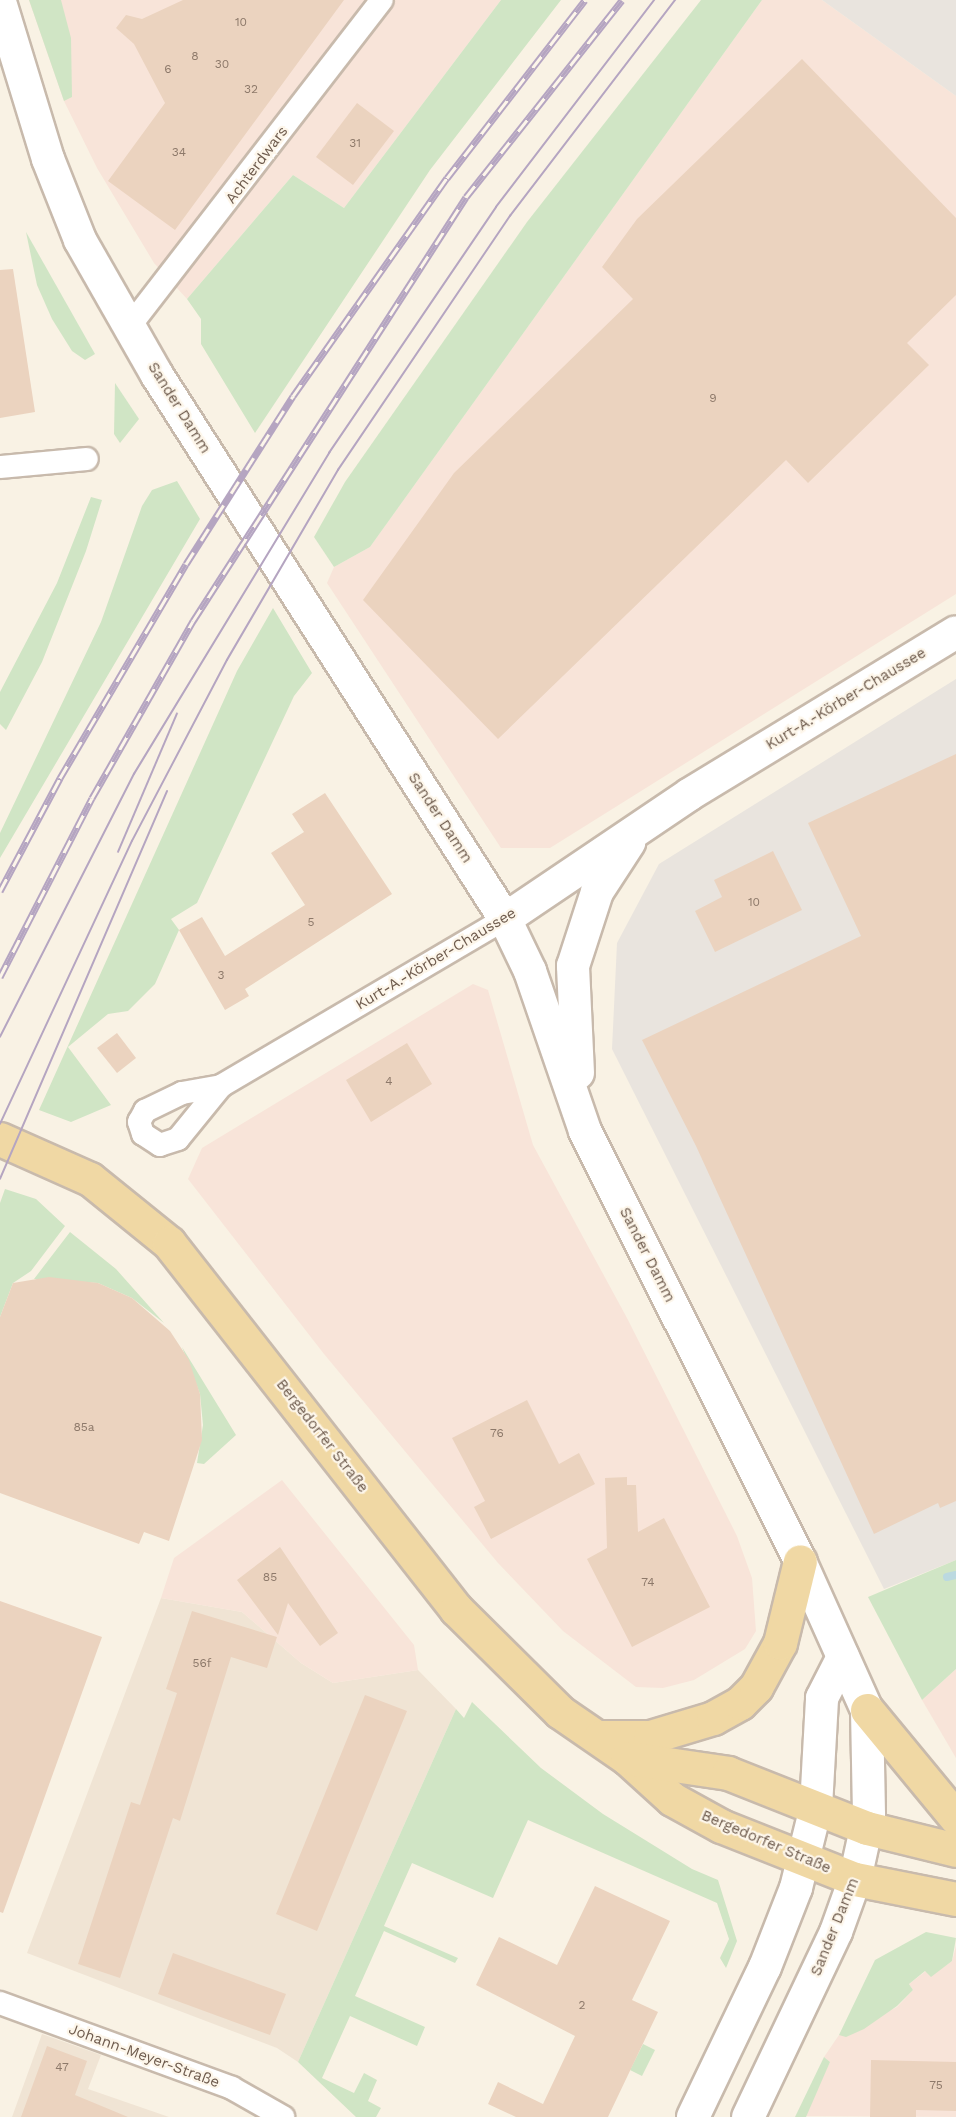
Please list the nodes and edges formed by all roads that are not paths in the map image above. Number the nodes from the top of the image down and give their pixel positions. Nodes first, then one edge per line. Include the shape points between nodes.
1 (382, 0) edge
2 (0, 2) edge
3 (129, 327) junction
4 (87, 459) dead end
5 (0, 467) edge
6 (956, 632) edge
7 (645, 824) junction
8 (505, 919) junction
9 (221, 1086) dead end
10 (585, 1131) junction
11 (0, 1139) edge
12 (800, 1561) junction
13 (843, 1657) junction
14 (867, 1710) junction
15 (592, 1737) junction
16 (627, 1758) junction
17 (816, 1807) junction
18 (956, 1818) edge
19 (867, 1828) junction
20 (956, 1850) edge
21 (803, 1862) junction
22 (855, 1879) junction
23 (956, 1899) edge
24 (0, 2003) edge
25 (283, 2117) edge
26 (693, 2117) edge
27 (748, 2117) edge

1 - 3 street, Achterdwars
2 - 3 main road, Sander Damm via 67,213
3 - 8 main road, Sander Damm
4 - 5 street
6 - 7 main road, Kurt-A.-Körber-Chaussee
7 - 8 main road, Kurt-A.-Körber-Chaussee
7 - 10 main road, Kurt-A.-Körber-Chaussee via 597,892 573,966 572,1010
8 - 9 street, Kurt-A.-Körber-Chaussee
8 - 10 main road, Sander Damm via 530,971
10 - 12 main road, Sander Damm
11 - 15 main road, Bergedorfer Straße via 90,1179 175,1249 456,1609 527,1683
12 - 13 main road, Sander Damm
12 - 15 main road via 780,1643 756,1687 740,1703 713,1718 650,1737
13 - 14 main road, Sander Damm
13 - 17 main road via 822,1698
14 - 18 main road
14 - 19 main road, Sander Damm via 871,1775
15 - 16 main road, Bergedorfer Straße
16 - 17 main road, Bergedorfer Straße via 728,1773
16 - 21 main road, Bergedorfer Straße via 672,1799
17 - 19 main road, Bergedorfer Straße
17 - 21 main road
19 - 20 main road, Bergedorfer Straße
19 - 22 main road, Sander Damm
21 - 22 main road, Bergedorfer Straße
21 - 26 main road via 765,1967
22 - 23 main road, Bergedorfer Straße
22 - 27 main road, Sander Damm via 836,1932
24 - 25 street, Johann-Meyer-Straße via 232,2088

